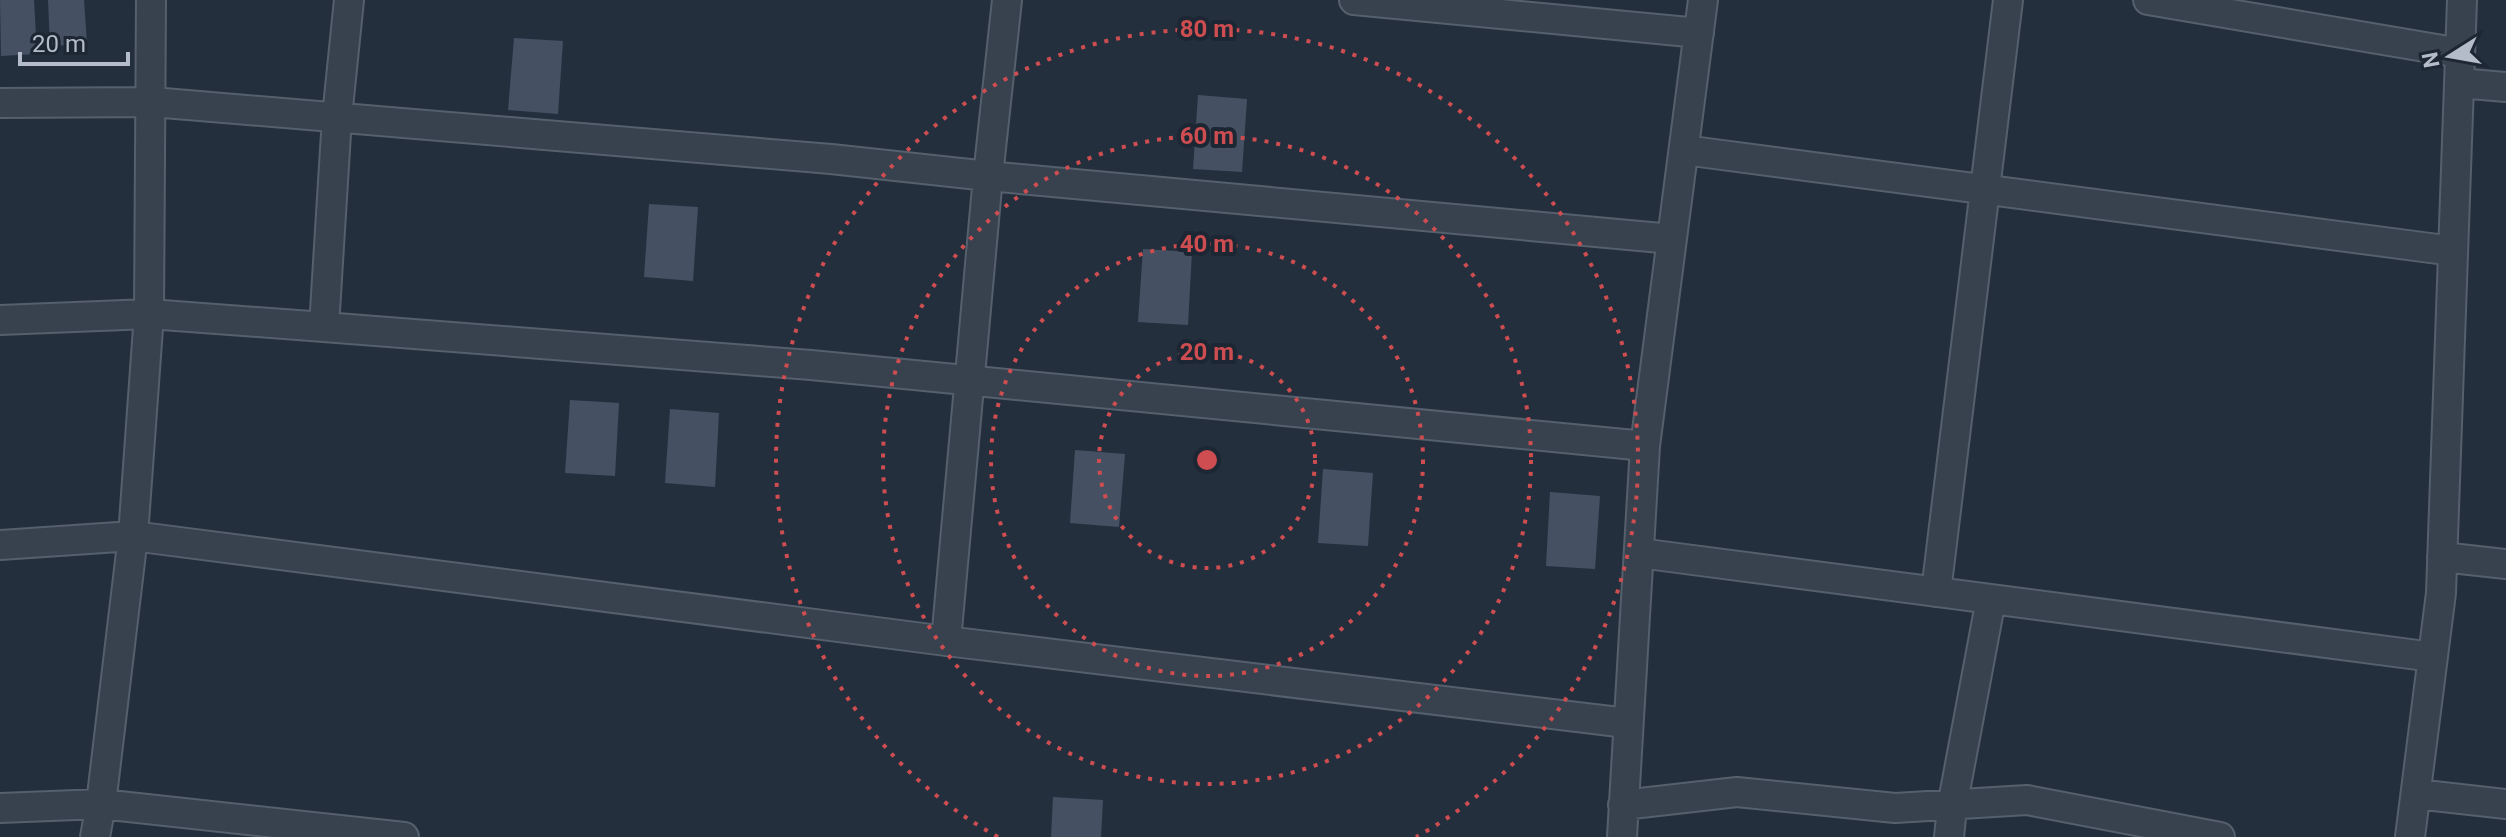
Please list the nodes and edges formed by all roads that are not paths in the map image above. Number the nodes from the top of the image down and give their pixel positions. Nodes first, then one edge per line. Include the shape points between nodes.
1 (151, 0) edge
2 (349, 0) edge
3 (1007, 0) edge
4 (1354, 0) edge
5 (1703, 0) edge
6 (2008, 0) edge
7 (2148, 0) edge
8 (2462, 0) edge
9 (1699, 33) junction
10 (2460, 53) junction
11 (2459, 83) junction
12 (2506, 87) edge
13 (152, 102) junction
14 (0, 103) edge
15 (337, 117) junction
16 (1684, 150) junction
17 (988, 176) junction
18 (1985, 188) junction
19 (1672, 239) junction
20 (2453, 251) junction
21 (149, 314) junction
22 (0, 320) edge
23 (324, 327) junction
24 (969, 380) junction
25 (1645, 446) junction
26 (133, 536) junction
27 (0, 545) edge
28 (1639, 553) junction
29 (2442, 557) junction
30 (2506, 564) edge
31 (1936, 592) junction
32 (1991, 599) junction
33 (946, 641) junction
34 (2433, 657) junction
35 (1627, 723) junction
36 (2416, 794) junction
37 (101, 804) junction
38 (2506, 804) edge
39 (1623, 805) junction
40 (1952, 807) junction
41 (0, 808) edge
42 (95, 837) edge
43 (404, 837) edge
44 (1622, 837) edge
45 (1949, 837) edge
46 (2220, 837) edge
47 (2410, 837) edge

1 - 13 street
2 - 15 street
3 - 17 street
4 - 9 street
5 - 9 street
6 - 18 street
7 - 10 street
8 - 10 street
9 - 16 street
10 - 11 street
11 - 12 street
11 - 20 street
13 - 14 street
13 - 15 street
13 - 21 street
15 - 17 street
15 - 23 street
16 - 18 street
16 - 19 street
17 - 19 street
17 - 24 street
18 - 20 street
18 - 31 street
19 - 25 street
20 - 29 street
21 - 22 street
21 - 23 street
21 - 26 street
23 - 24 street
24 - 25 street
24 - 33 street
25 - 28 street
26 - 27 street
26 - 33 street
26 - 37 street
28 - 31 street
28 - 35 street
29 - 30 street
29 - 34 street
31 - 32 street
32 - 34 street
32 - 40 street
33 - 35 street
34 - 36 street
35 - 39 street
36 - 38 street
36 - 47 street
37 - 41 street
37 - 42 street
37 - 43 street
39 - 40 street via 1737,792 1895,808
39 - 44 street
40 - 45 street
40 - 46 street via 2027,800

